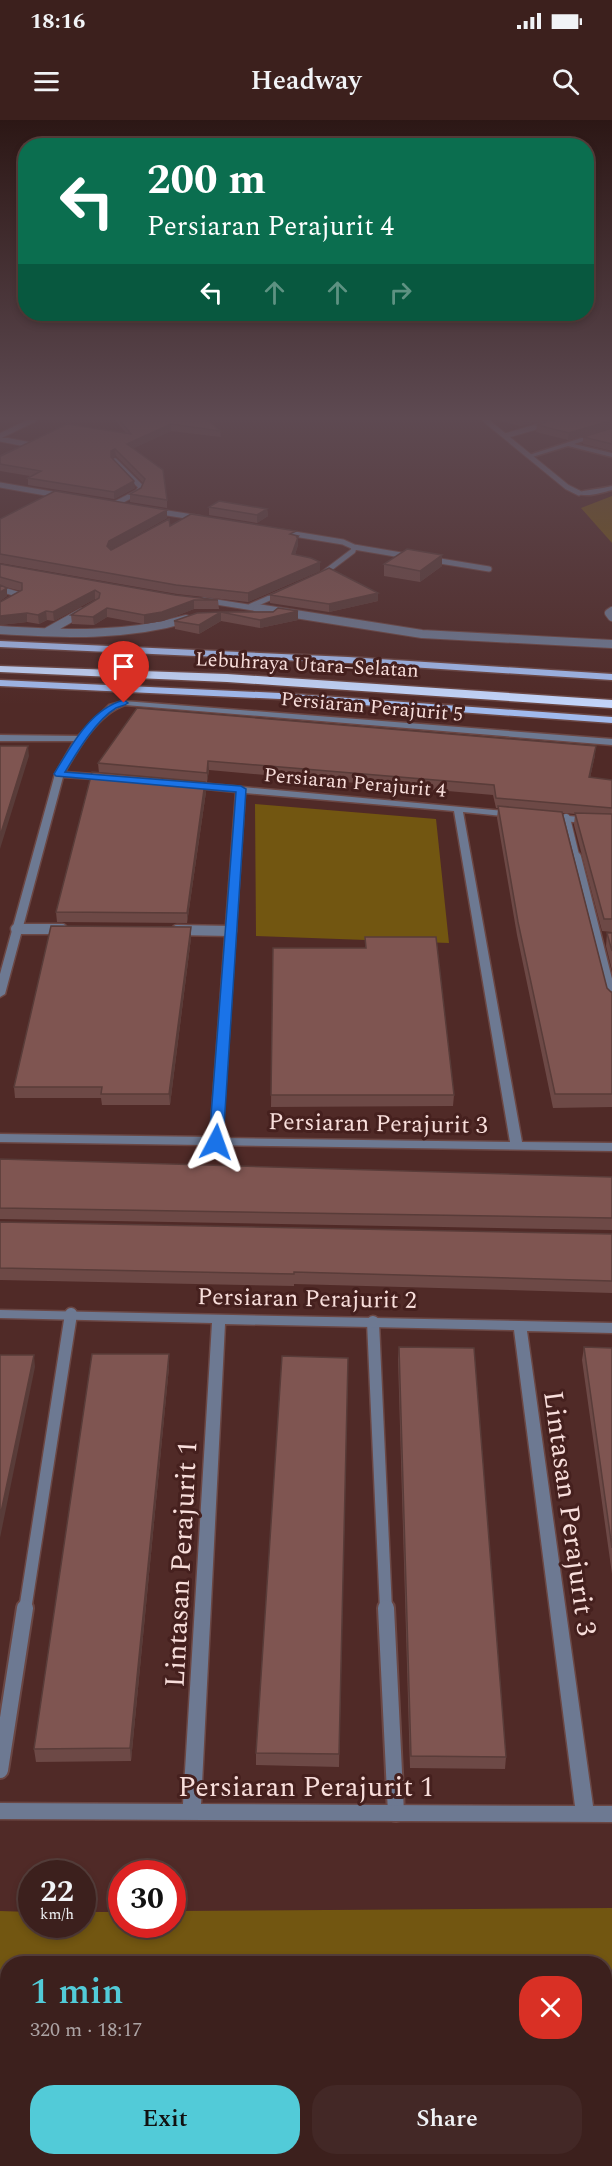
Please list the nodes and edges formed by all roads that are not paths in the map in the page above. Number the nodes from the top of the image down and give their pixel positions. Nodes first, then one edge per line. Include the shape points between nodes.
1 (179, 514) edge
2 (182, 515) junction
3 (205, 519) edge
4 (172, 521) edge
5 (274, 531) edge
6 (354, 547) junction
7 (489, 569) dead end
8 (312, 579) edge
9 (291, 588) edge
10 (0, 589) edge
11 (196, 598) edge
12 (0, 606) edge
13 (251, 606) junction
14 (86, 610) edge
15 (612, 611) edge
16 (294, 613) junction
17 (196, 615) edge
18 (251, 615) edge
19 (612, 617) edge
20 (0, 630) edge
21 (48, 632) junction
22 (0, 644) edge
23 (612, 644) edge
24 (0, 658) edge
25 (0, 669) edge
26 (612, 677) edge
27 (0, 683) edge
28 (612, 692) edge
29 (612, 704) edge
30 (612, 720) edge
31 (0, 738) edge
32 (80, 739) junction
33 (612, 742) edge
34 (59, 774) junction
35 (116, 779) edge
36 (173, 784) edge
37 (241, 789) junction
38 (458, 809) junction
39 (523, 815) edge
40 (534, 816) edge
41 (566, 819) junction
42 (612, 823) edge
43 (16, 929) junction
44 (75, 929) edge
45 (171, 930) edge
46 (231, 930) junction
47 (0, 994) edge
48 (612, 999) edge
49 (0, 1138) edge
50 (216, 1142) junction
51 (517, 1146) junction
52 (612, 1147) edge
53 (0, 1314) edge
54 (71, 1314) junction
55 (219, 1318) junction
56 (372, 1322) junction
57 (520, 1326) junction
58 (612, 1328) edge
59 (0, 1770) edge
60 (0, 1811) edge
61 (192, 1812) junction
62 (396, 1813) junction
63 (585, 1814) junction
64 (612, 1814) edge

1 - 2 lane
2 - 3 lane
2 - 4 lane
5 - 6 lane
6 - 7 lane
6 - 8 lane
9 - 13 lane
10 - 12 lane via 20,595
11 - 13 lane
13 - 16 lane
14 - 21 lane
15 - 19 lane
16 - 18 lane
16 - 23 lane via 422,634
17 - 21 lane via 164,627 129,632
20 - 21 lane
22 - 26 main road
24 - 28 highway, Lebuhraya Utara–Selatan
25 - 29 highway, Lebuhraya Utara–Selatan via 227,678
27 - 30 main road via 280,696
31 - 32 street
32 - 33 street, Persiaran Perajurit 5 via 112,706 129,703
32 - 34 street
34 - 35 street
34 - 43 street
36 - 37 street, Persiaran Perajurit 4
37 - 38 street, Persiaran Perajurit 4
37 - 46 street
38 - 39 street, Persiaran Perajurit 4
38 - 51 street
40 - 41 street
41 - 42 street
41 - 48 lane via 600,938
43 - 44 lane
43 - 47 street
45 - 46 lane
46 - 50 street
49 - 50 street, Persiaran Perajurit 3
50 - 51 street, Persiaran Perajurit 3
51 - 52 street, Persiaran Perajurit 3
53 - 54 street, Persiaran Perajurit 2
54 - 55 street, Persiaran Perajurit 2
54 - 59 lane
55 - 56 street, Persiaran Perajurit 2
55 - 61 street, Lintasan Perajurit 1
56 - 57 street, Persiaran Perajurit 2
56 - 62 lane
57 - 58 street, Persiaran Perajurit 2
57 - 63 street, Lintasan Perajurit 3
60 - 61 street, Persiaran Perajurit 1
61 - 62 street, Persiaran Perajurit 1
62 - 63 street, Persiaran Perajurit 1
63 - 64 street, Persiaran Perajurit 1

